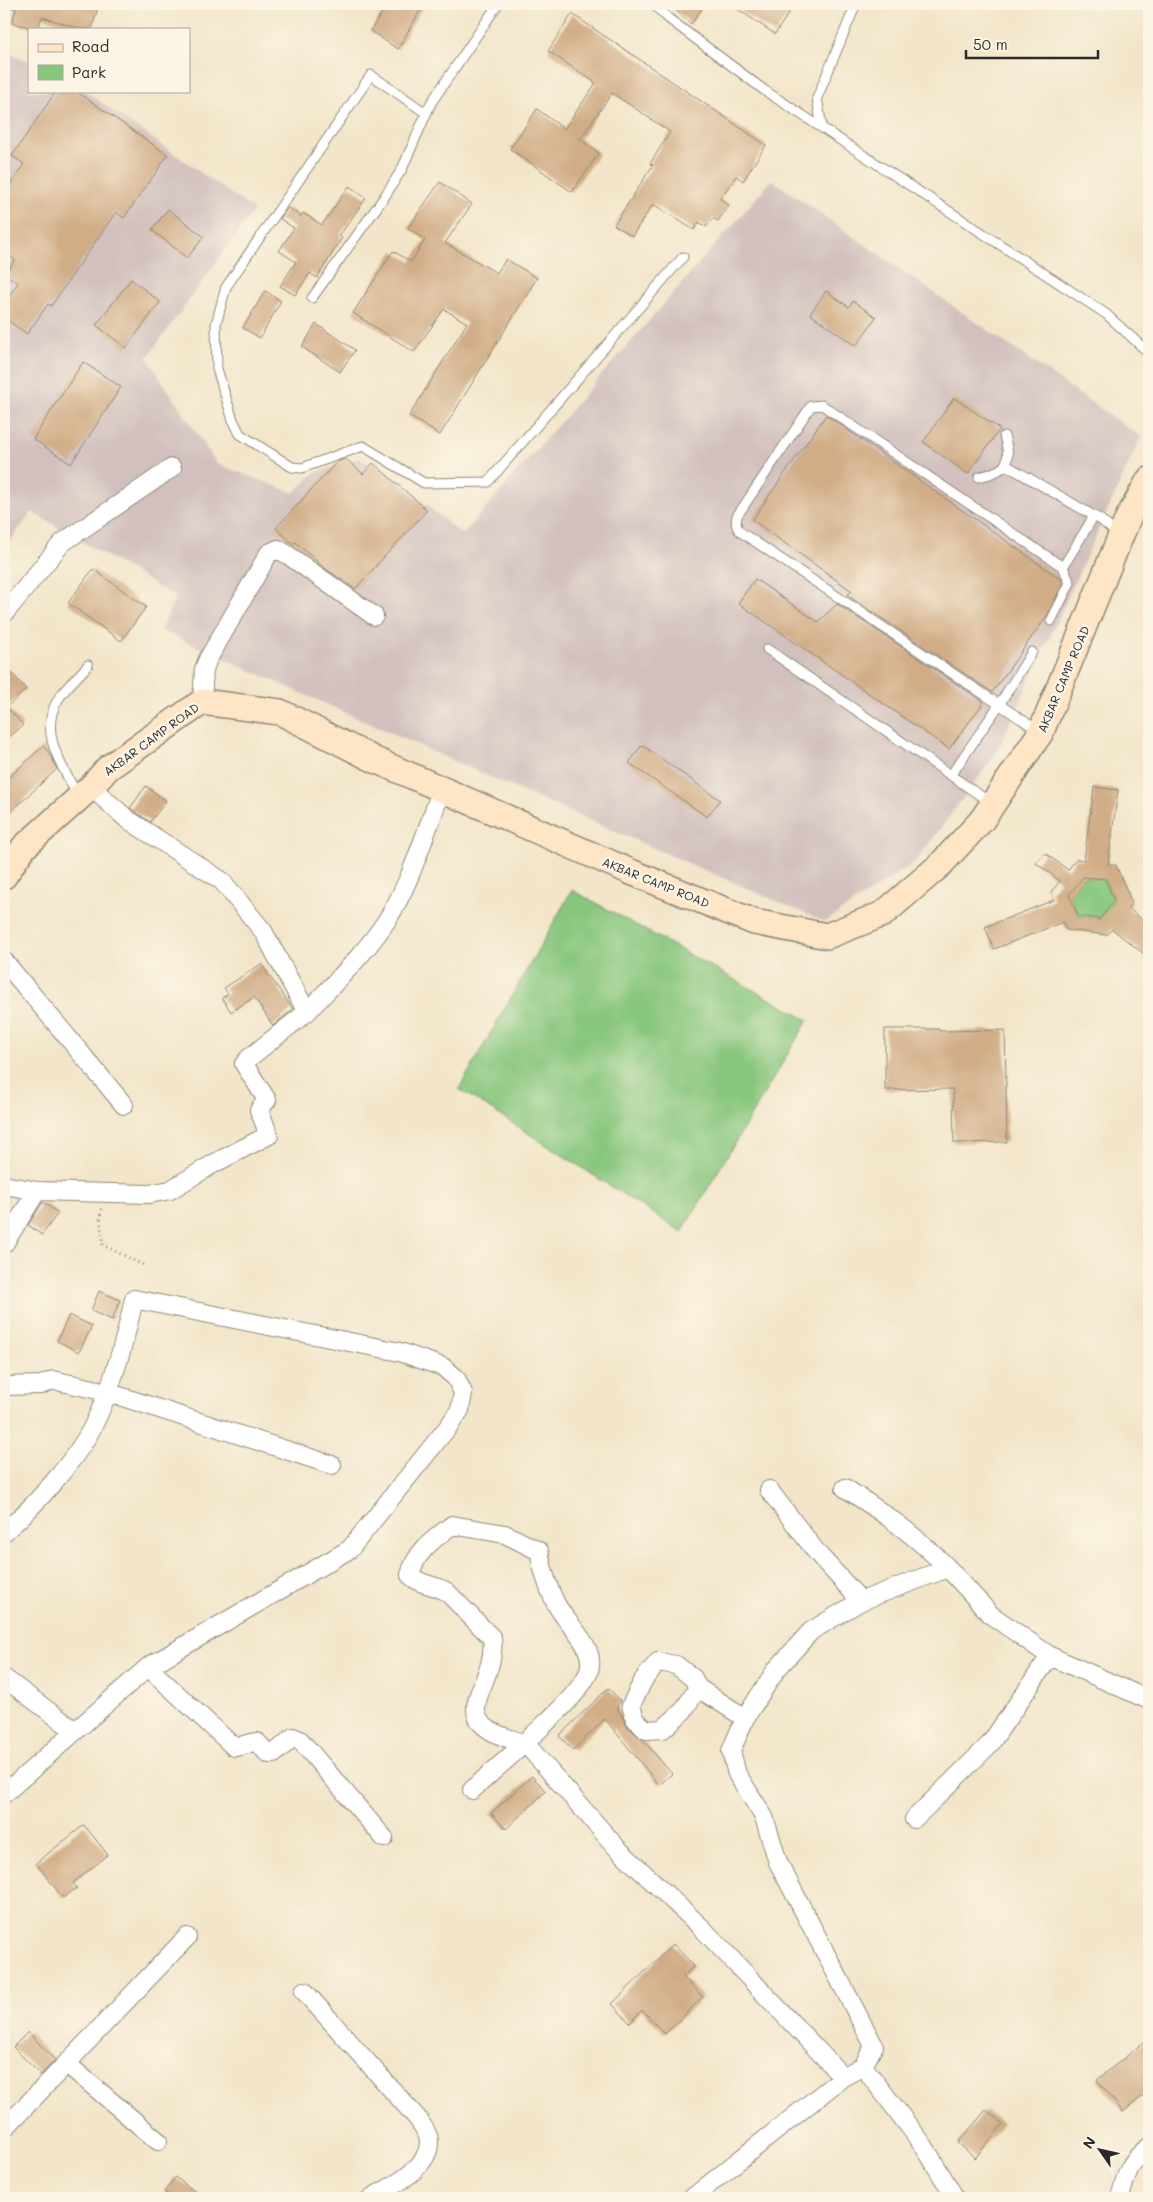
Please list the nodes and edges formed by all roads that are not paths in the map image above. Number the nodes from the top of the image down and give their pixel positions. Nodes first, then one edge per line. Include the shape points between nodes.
1 (498, 4) edge
2 (653, 4) edge
3 (856, 4) edge
4 (426, 113) junction
5 (822, 128) junction
6 (683, 257) dead end
7 (312, 298) dead end
8 (1149, 353) edge
9 (1004, 436) dead end
10 (1006, 465) junction
11 (172, 468) dead end
12 (979, 477) dead end
13 (1149, 480) edge
14 (1094, 516) junction
15 (1120, 537) junction
16 (1063, 567) junction
17 (4, 614) edge
18 (374, 616) dead end
19 (1051, 621) dead end
20 (766, 649) dead end
21 (1032, 652) dead end
22 (88, 665) dead end
23 (202, 702) junction
24 (1000, 705) junction
25 (1041, 732) junction
26 (951, 775) junction
27 (442, 790) junction
28 (85, 792) junction
29 (992, 804) junction
30 (4, 876) edge
31 (4, 960) edge
32 (307, 1012) junction
33 (124, 1104) dead end
34 (4, 1186) edge
35 (37, 1191) junction
36 (4, 1244) edge
37 (4, 1386) edge
38 (107, 1392) junction
39 (332, 1465) dead end
40 (845, 1488) dead end
41 (769, 1490) dead end
42 (4, 1532) edge
43 (948, 1568) junction
44 (862, 1601) junction
45 (1050, 1656) junction
46 (148, 1667) junction
47 (4, 1678) edge
48 (698, 1688) dead end
49 (1149, 1700) edge
50 (745, 1718) junction
51 (74, 1730) junction
52 (525, 1743) junction
53 (472, 1790) dead end
54 (4, 1794) edge
55 (914, 1819) dead end
56 (384, 1838) dead end
57 (187, 1937) dead end
58 (304, 1991) dead end
59 (67, 2064) junction
60 (863, 2066) junction
61 (843, 2077) junction
62 (4, 2129) edge
63 (158, 2141) dead end
64 (1149, 2147) edge
65 (371, 2198) edge
66 (692, 2198) edge
67 (955, 2198) edge
68 (1120, 2198) edge

1 - 4 lane
2 - 5 lane via 748,78
3 - 5 lane via 817,98
4 - 6 lane via 371,75 226,287 216,324 217,370 233,420 240,434 292,467 302,468 362,446 424,483 488,482
4 - 7 lane via 402,168 385,196
5 - 8 lane via 1106,314
9 - 10 lane via 1009,453
10 - 12 lane via 997,472
10 - 14 lane
11 - 17 street via 62,543
13 - 15 street, AKBAR CAMP ROAD
14 - 15 lane
14 - 16 lane
15 - 25 street, AKBAR CAMP ROAD
16 - 19 lane via 1070,583
16 - 24 lane via 822,405 811,406 737,516 738,531
18 - 23 street via 278,549 269,553 208,659 204,668
20 - 26 lane
21 - 24 lane
22 - 28 lane via 59,698 49,721 55,754
23 - 27 street, AKBAR CAMP ROAD via 280,712
23 - 28 street, AKBAR CAMP ROAD via 108,768
24 - 25 lane
24 - 26 lane
25 - 29 street, AKBAR CAMP ROAD
26 - 29 lane
27 - 29 street, AKBAR CAMP ROAD via 754,922 827,936 883,914 940,865 982,820
27 - 32 street via 400,896 387,920
28 - 30 street, AKBAR CAMP ROAD via 24,847
28 - 32 street via 222,881 263,931
31 - 33 street
32 - 35 street via 244,1064 268,1100 259,1110 269,1135 170,1190 149,1194
34 - 35 street
35 - 36 street
37 - 38 street via 41,1385 53,1380
38 - 39 street
38 - 42 street via 94,1425 61,1474
38 - 46 street via 126,1337 134,1299 400,1352 443,1367 456,1378 463,1393 460,1410 448,1427 350,1549
40 - 43 street via 897,1521
41 - 44 street via 818,1554
43 - 44 street
43 - 45 street via 991,1615
44 - 50 street via 811,1631 776,1670
45 - 49 street
45 - 55 street via 990,1744
46 - 51 street
46 - 56 street via 234,1747 257,1742 268,1754 274,1754 293,1737 300,1740
47 - 51 street
48 - 50 street
50 - 60 street via 731,1751 737,1774 764,1817 778,1862 874,2046
51 - 54 street
52 - 52 street via 544,1727 586,1679 590,1656 555,1603 539,1551 505,1534 452,1525 422,1549 412,1564 410,1575 415,1581 446,1592 492,1638 492,1656 474,1705 491,1732
52 - 53 street
52 - 61 street via 618,1848 702,1928
57 - 59 street
58 - 65 street via 418,2119 428,2136 428,2151 420,2164 405,2179
59 - 62 street
59 - 63 street
60 - 61 street
60 - 67 street via 924,2146
61 - 66 street
64 - 68 street via 1135,2157

